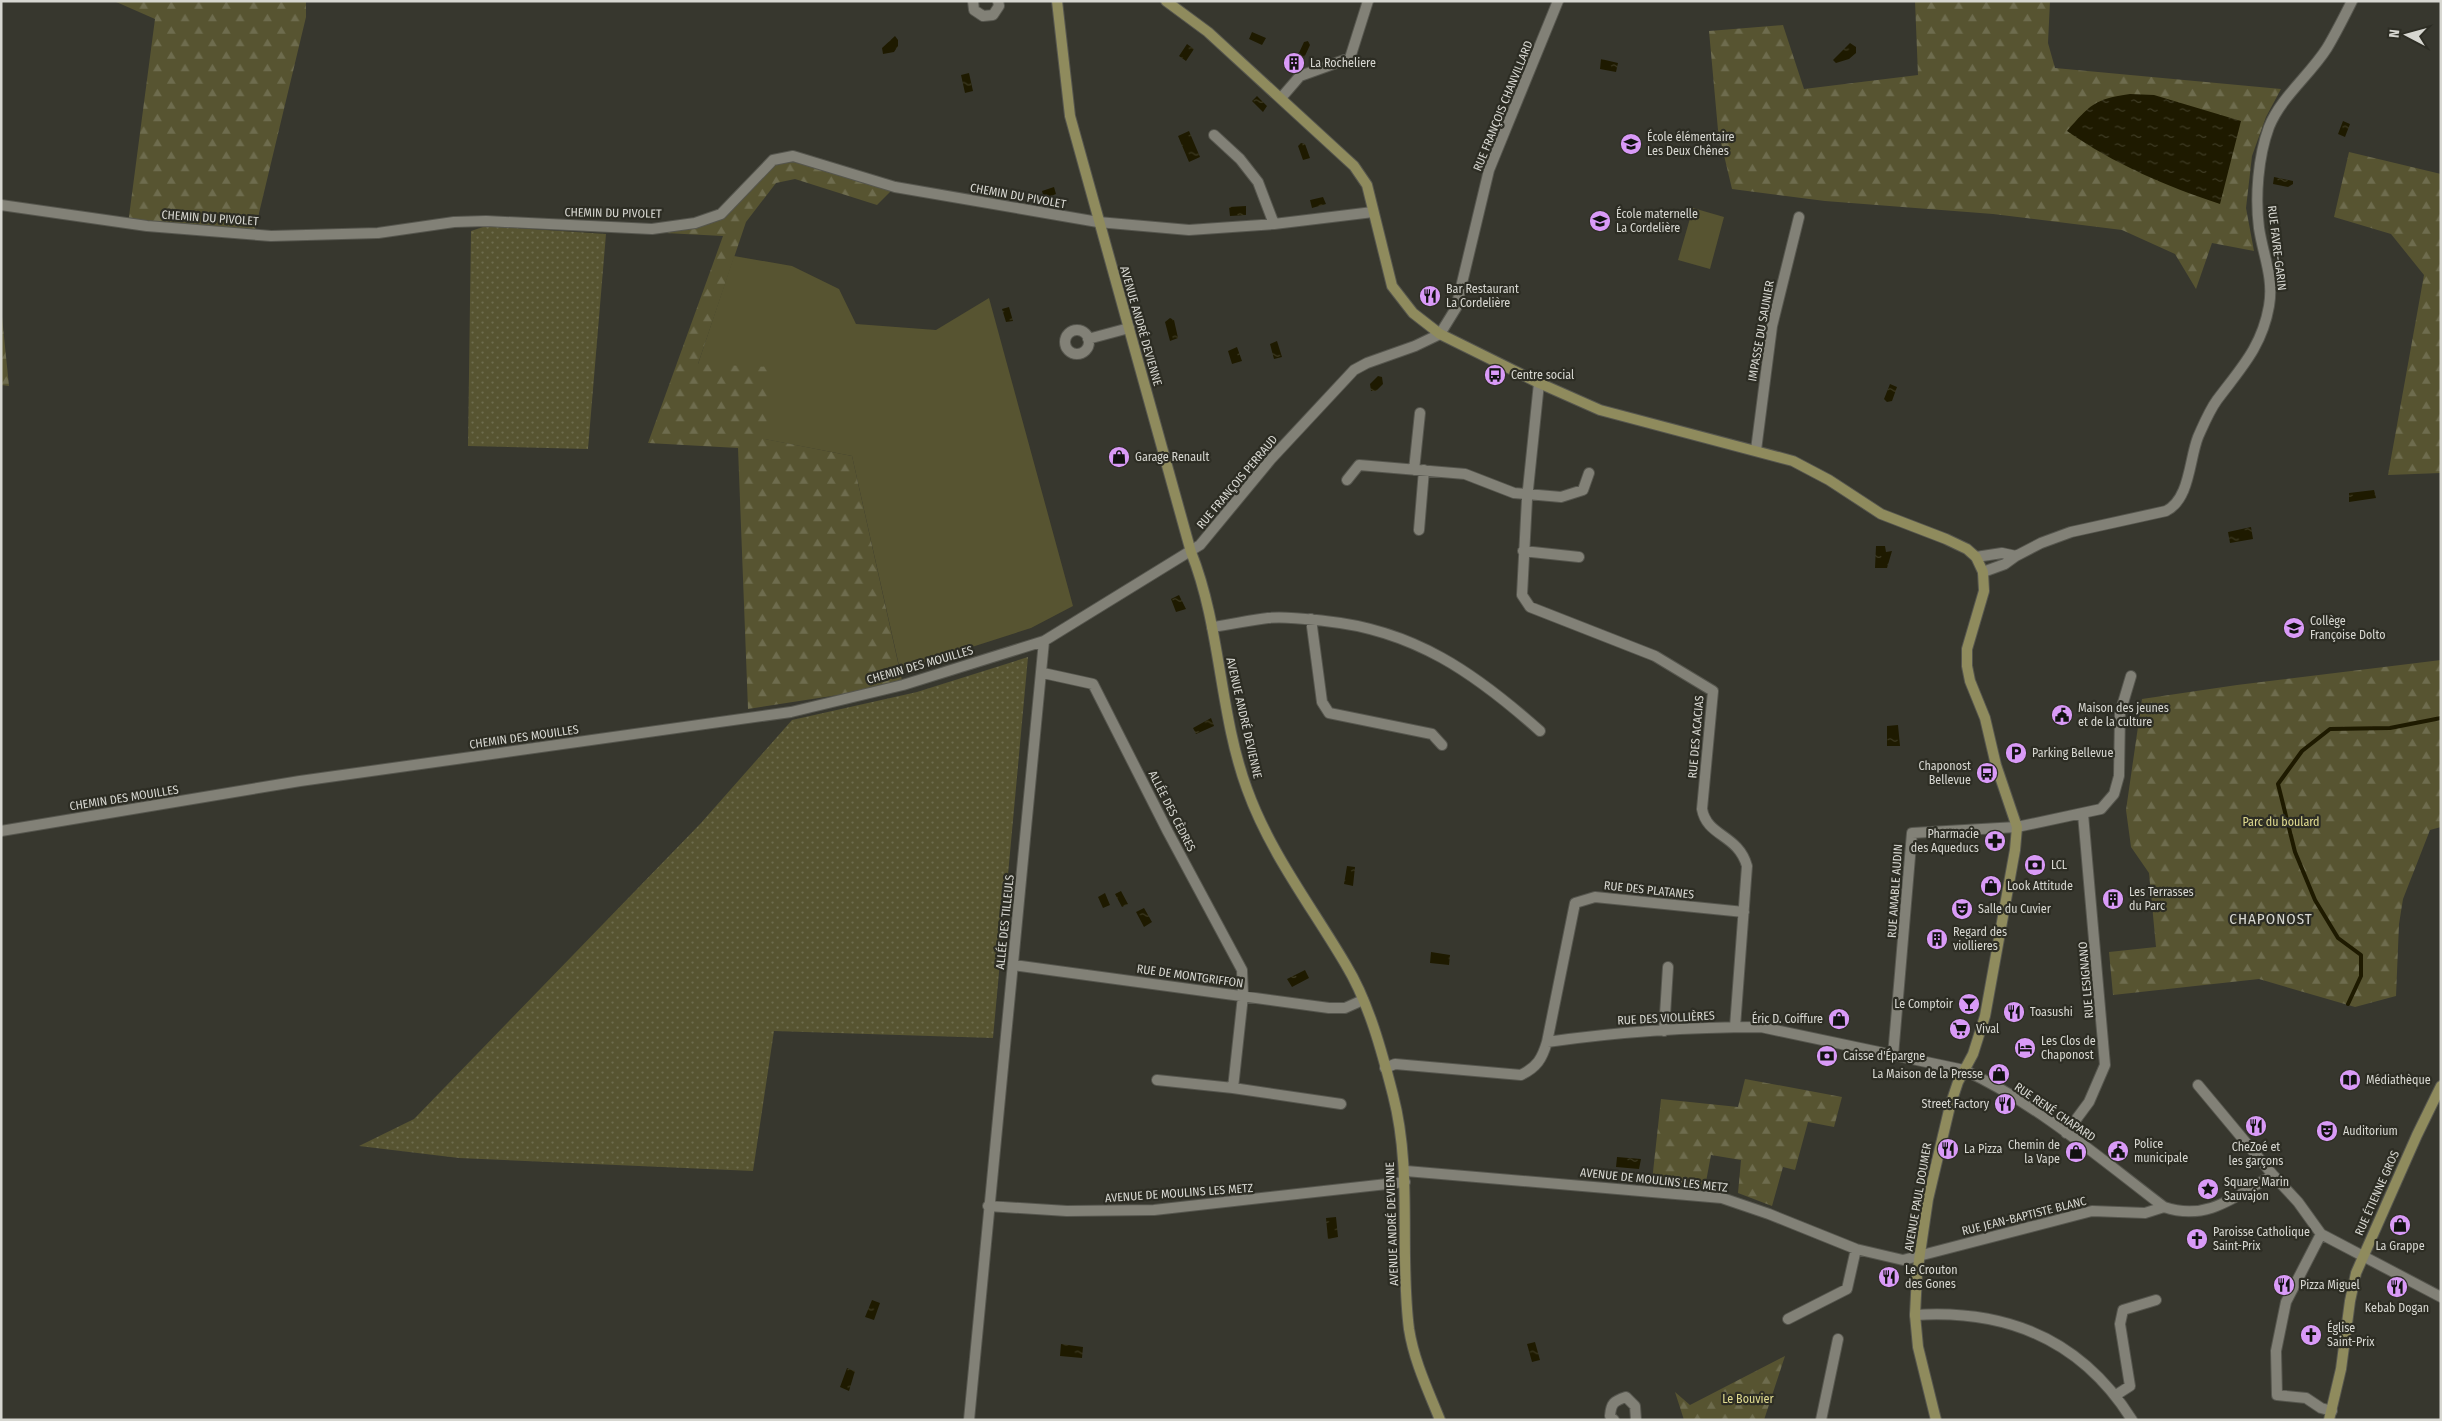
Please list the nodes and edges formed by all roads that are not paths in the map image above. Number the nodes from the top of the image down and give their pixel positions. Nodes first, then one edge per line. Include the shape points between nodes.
1 (973, 1) edge
2 (998, 1) edge
3 (1057, 1) edge
4 (1166, 1) edge
5 (1368, 1) edge
6 (1558, 1) edge
7 (2352, 1) edge
8 (1281, 98) junction
9 (1214, 136) dead end
10 (1, 205) edge
11 (1373, 212) junction
12 (1799, 218) dead end
13 (1098, 222) junction
14 (1274, 224) junction
15 (1129, 328) junction
16 (1440, 334) junction
17 (1088, 339) dead end
18 (1539, 383) junction
19 (1420, 414) dead end
20 (1756, 450) junction
21 (1419, 470) junction
22 (1589, 473) dead end
23 (1347, 480) dead end
24 (1528, 494) junction
25 (1419, 530) dead end
26 (1523, 551) junction
27 (1191, 552) junction
28 (2016, 556) junction
29 (1579, 557) dead end
30 (1976, 557) junction
31 (1983, 572) junction
32 (1311, 619) junction
33 (1212, 628) junction
34 (1044, 641) junction
35 (1043, 673) junction
36 (2131, 676) dead end
37 (1540, 731) dead end
38 (1442, 745) dead end
39 (2083, 814) junction
40 (2017, 827) junction
41 (1, 831) edge
42 (1744, 912) junction
43 (1013, 965) junction
44 (1668, 967) dead end
45 (1243, 996) junction
46 (1363, 1000) junction
47 (1735, 1027) junction
48 (1664, 1031) junction
49 (1547, 1042) junction
50 (1893, 1056) junction
51 (1385, 1068) junction
52 (1964, 1070) junction
53 (1157, 1080) dead end
54 (2198, 1085) dead end
55 (2441, 1086) edge
56 (1234, 1088) junction
57 (1341, 1104) dead end
58 (2066, 1133) junction
59 (2273, 1175) junction
60 (1405, 1176) junction
61 (988, 1206) junction
62 (2164, 1207) junction
63 (2321, 1234) junction
64 (1856, 1249) junction
65 (1920, 1256) junction
66 (2363, 1256) junction
67 (2441, 1297) edge
68 (2156, 1300) dead end
69 (1915, 1315) junction
70 (1788, 1319) dead end
71 (1838, 1339) dead end
72 (2116, 1395) junction
73 (2330, 1415) edge
74 (969, 1420) edge
75 (1440, 1420) edge
76 (1614, 1420) edge
77 (1636, 1420) edge
78 (1821, 1420) edge
79 (1936, 1420) edge
80 (2132, 1420) edge

1 - 2 street via 974,10 983,16 993,15 1000,6
3 - 13 main road, AVENUE ANDRÉ DEVIENNE via 1070,116
4 - 8 main road via 1208,32
5 - 8 street via 1350,58 1300,76
6 - 16 street, RUE FRANÇOIS CHANVILLARD via 1489,170 1456,308
7 - 28 street, RUE FAVRE-GARIN via 2327,48 2278,111 2269,128 2258,208 2259,229 2271,284 2269,308 2254,351 2216,401 2198,438 2178,501 2166,511 2071,532
8 - 11 main road via 1354,166 1367,185
9 - 14 street via 1240,159 1258,182
10 - 13 street, CHEMIN DU PIVOLET via 147,226 271,236 378,233 454,222 486,221 652,229 695,223 721,214 773,160 793,156 895,187
11 - 14 street, CHEMIN DU PIVOLET
11 - 16 main road via 1392,286 1413,313
12 - 20 street, IMPASSE DU SAUNIER via 1772,326
13 - 14 street, CHEMIN DU PIVOLET via 1189,230
13 - 15 main road, AVENUE ANDRÉ DEVIENNE
15 - 17 street
15 - 27 main road, AVENUE ANDRÉ DEVIENNE
16 - 18 main road
16 - 27 street, RUE FRANÇOIS PERRAUD via 1354,370 1271,458 1205,540
18 - 20 main road via 1600,410
18 - 24 street, RUE DES ACACIAS
19 - 21 street
20 - 30 main road via 1793,461 1881,514 1946,539
21 - 23 street via 1359,465
21 - 24 street via 1465,474 1514,493
21 - 25 street
22 - 24 street via 1583,490 1561,497
24 - 26 street, RUE DES ACACIAS
26 - 29 street
26 - 42 street, RUE DES ACACIAS via 1522,595 1530,607 1655,656 1713,691 1702,809 1710,826 1734,842 1744,857 1747,866
27 - 33 main road, AVENUE ANDRÉ DEVIENNE
27 - 34 street, RUE FRANÇOIS PERRAUD
28 - 30 street via 2002,553
28 - 31 street, RUE FAVRE-GARIN
30 - 31 main road
31 - 40 main road via 1984,591 1968,649 1967,666 1998,775
32 - 33 street via 1269,618
32 - 37 street via 1374,629 1422,646 1466,671
32 - 38 street via 1322,702 1329,713 1432,734
33 - 46 main road, AVENUE ANDRÉ DEVIENNE via 1239,762 1253,804 1298,892 1347,966
34 - 35 street, ALLÉE DES TILLEULS
34 - 41 street, CHEMIN DES MOUILLES via 903,685 791,712 300,781
35 - 43 street, ALLÉE DES TILLEULS
35 - 45 street, ALLÉE DES CÈDRES via 1094,684 1242,970
36 - 39 street, RUE AMABLE AUDIN via 2120,713 2119,776 2114,794 2101,809
39 - 40 street, RUE AMABLE AUDIN
39 - 58 street, RUE LESIGNANO via 2105,1065 2089,1102
40 - 50 street, RUE AMABLE AUDIN via 1912,833
40 - 52 main road, AVENUE PAUL DOUMER via 1985,1016 1973,1054
42 - 47 street, RUE DES ACACIAS
42 - 49 street, RUE DES PLATANES via 1595,897 1575,902
43 - 45 street, RUE DE MONTGRIFFON
43 - 61 street, ALLÉE DES TILLEULS
44 - 48 street
45 - 46 street, RUE DE MONTGRIFFON via 1336,1009
45 - 56 street
46 - 51 main road, AVENUE ANDRÉ DEVIENNE
47 - 48 street, RUE DES VIOLLIÈRES
47 - 50 street, RUE DES VIOLLIÈRES via 1761,1027
48 - 49 street, RUE DES VIOLLIÈRES
49 - 51 street via 1542,1058 1534,1068 1521,1075 1395,1064
50 - 52 street, RUE DES VIOLLIÈRES
51 - 60 main road, AVENUE ANDRÉ DEVIENNE via 1394,1097
52 - 58 street, RUE RENÉ CHAPARD via 1981,1077
52 - 65 main road, AVENUE PAUL DOUMER via 1950,1106 1938,1156
53 - 56 street
54 - 59 street
55 - 66 main road, RUE ÉTIENNE GROS
56 - 57 street
58 - 62 street, RUE RENÉ CHAPARD
59 - 62 street, RUE RENÉ CHAPARD via 2211,1210 2178,1212
59 - 63 street
60 - 61 street, AVENUE DE MOULINS LES METZ via 1154,1210 1067,1211
60 - 64 street, AVENUE DE MOULINS LES METZ via 1722,1198
60 - 75 main road, AVENUE ANDRÉ DEVIENNE via 1410,1330 1415,1359
61 - 74 street
62 - 65 street, RUE JEAN-BAPTISTE BLANC via 2145,1213 2092,1211
63 - 66 street
63 - 73 street via 2292,1288 2276,1350 2277,1394 2306,1398
64 - 65 street, AVENUE DE MOULINS LES METZ via 1903,1260
64 - 70 street via 1847,1289
65 - 69 main road, AVENUE PAUL DOUMER
66 - 67 street
66 - 73 main road, RUE ÉTIENNE GROS via 2350,1301 2341,1369
68 - 72 street via 2124,1310 2120,1324 2130,1386
69 - 72 street via 1974,1316 2044,1336 2079,1360
69 - 79 main road, AVENUE PAUL DOUMER via 1918,1346
71 - 78 street
72 - 80 street
76 - 77 street via 1610,1416 1610,1406 1614,1401 1626,1398 1636,1406

